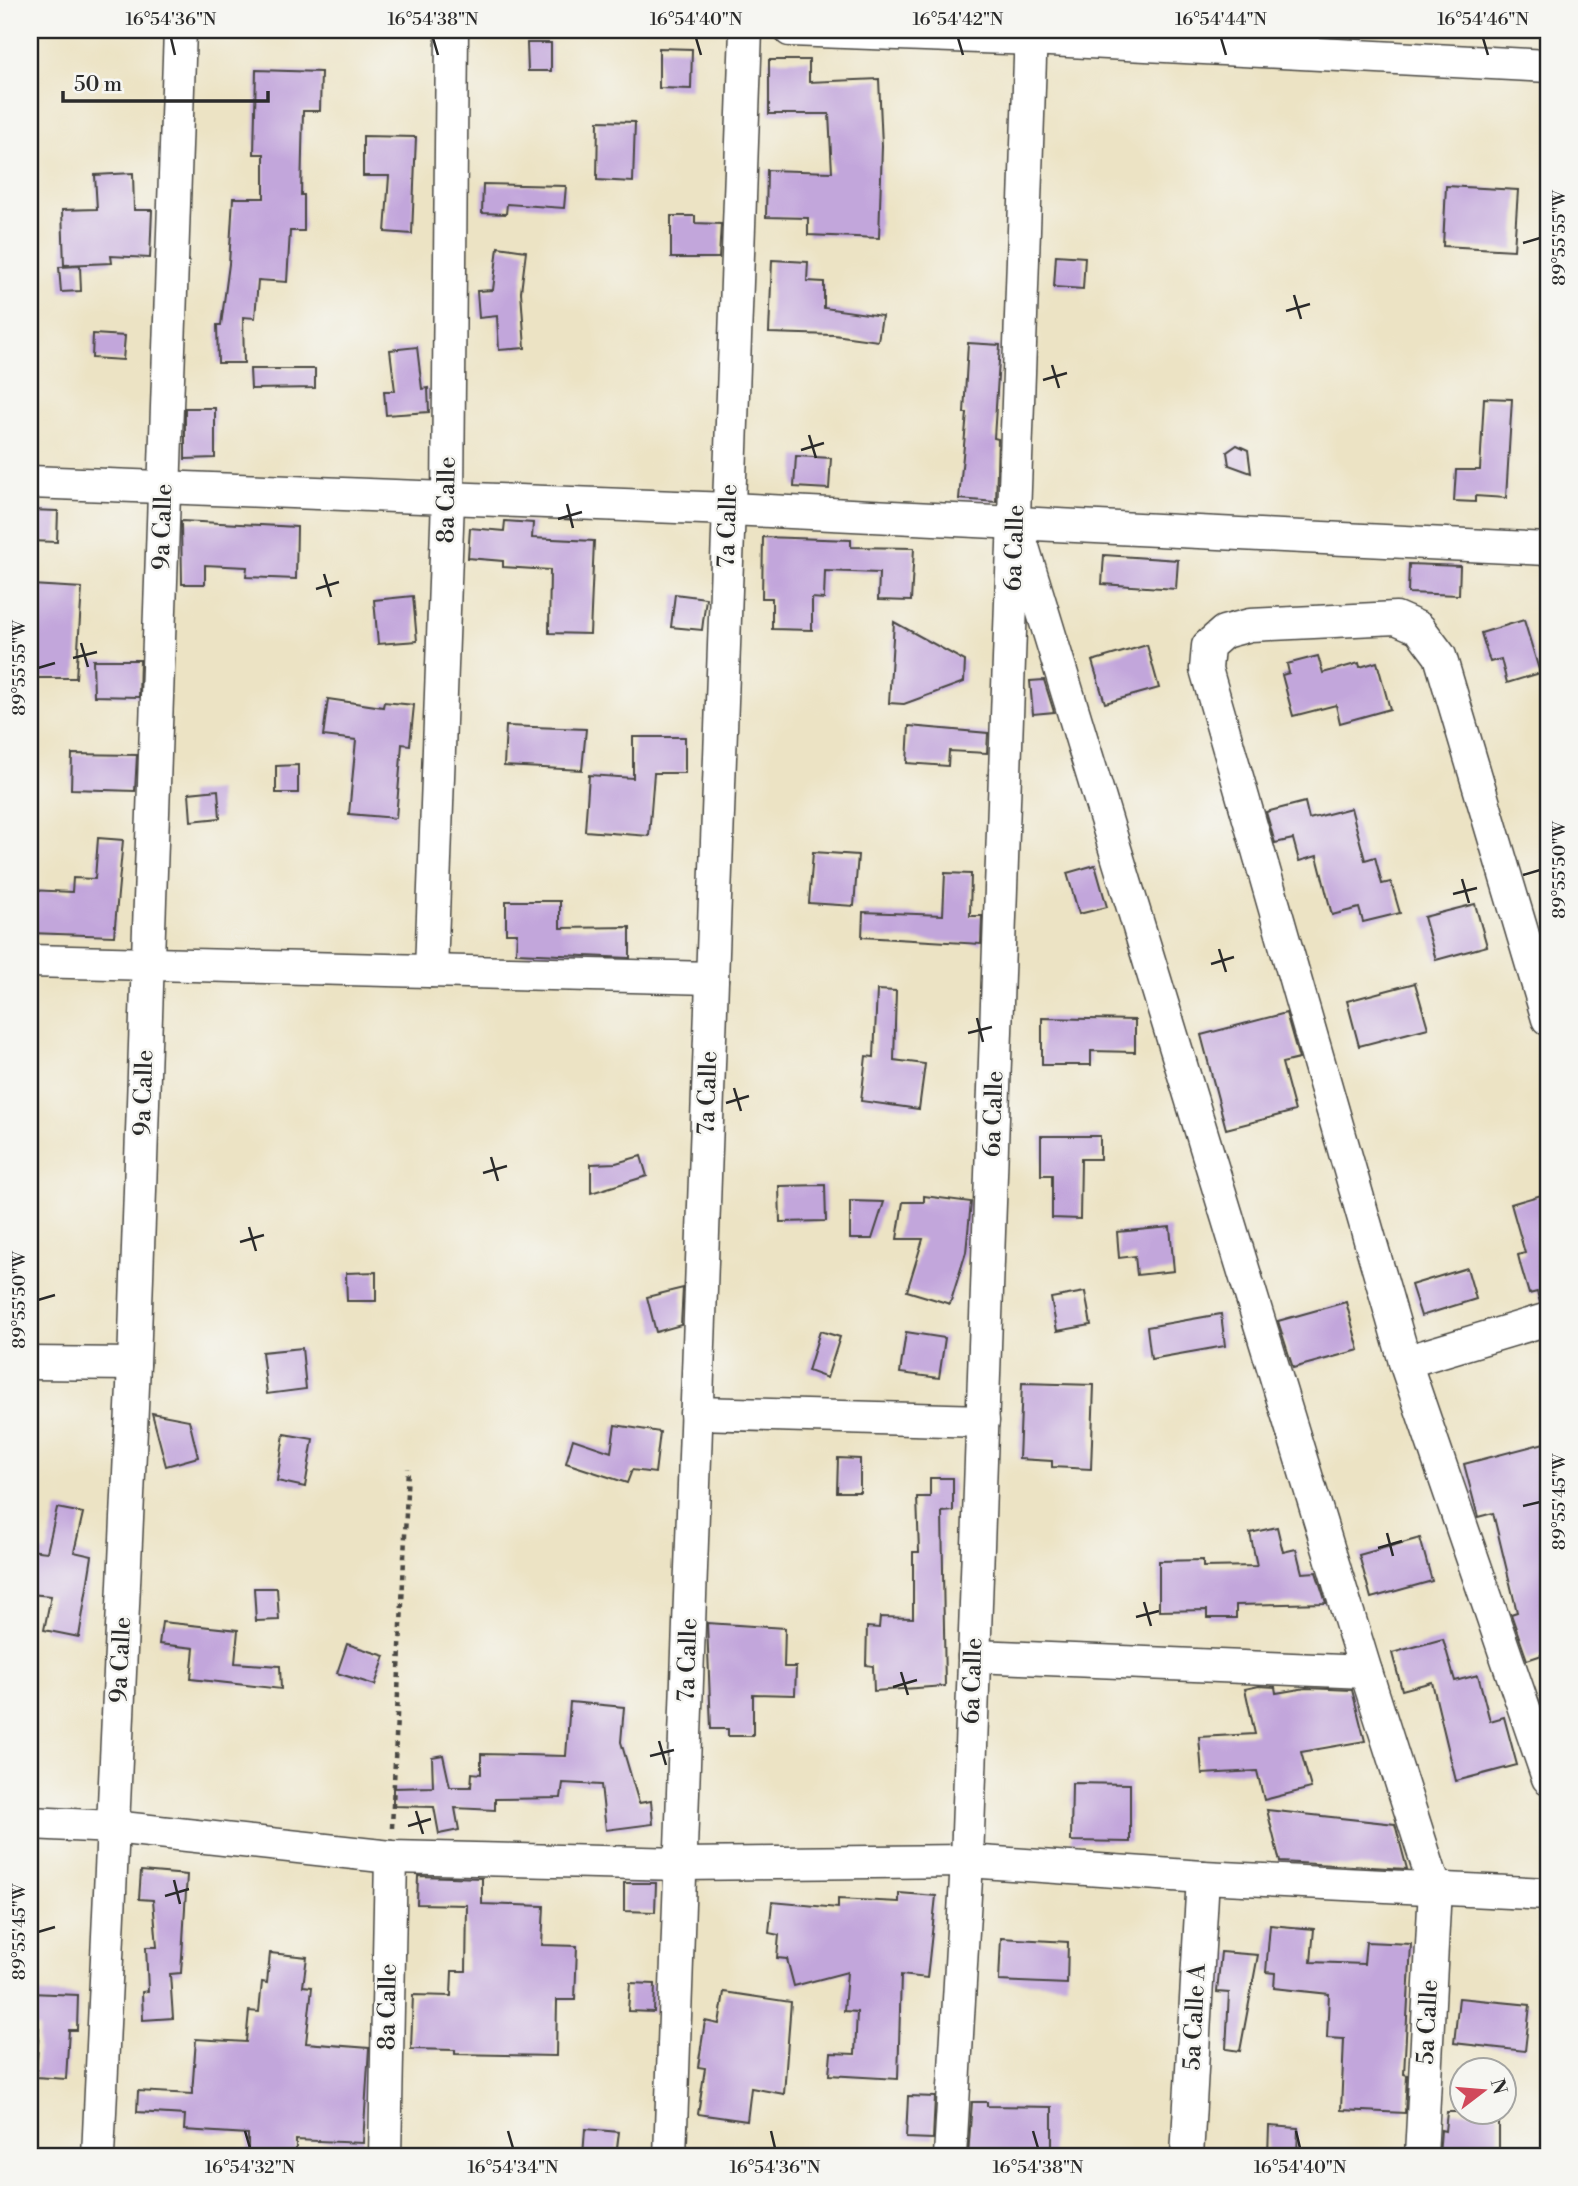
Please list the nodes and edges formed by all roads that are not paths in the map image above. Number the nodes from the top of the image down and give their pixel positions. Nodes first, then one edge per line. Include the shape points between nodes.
1 (180, 30) edge
2 (452, 30) edge
3 (746, 30) edge
4 (790, 30) edge
5 (1030, 34) edge
6 (1336, 43) edge
7 (1548, 66) edge
8 (30, 482) edge
9 (165, 488) junction
10 (448, 499) junction
11 (729, 509) junction
12 (1016, 522) junction
13 (1547, 554) edge
14 (30, 961) edge
15 (148, 964) junction
16 (431, 971) junction
17 (712, 978) junction
18 (1548, 1019) edge
19 (1548, 1319) edge
20 (1405, 1362) junction
21 (30, 1363) edge
22 (134, 1364) junction
23 (696, 1413) junction
24 (983, 1421) junction
25 (974, 1656) junction
26 (1366, 1672) junction
27 (1548, 1778) edge
28 (30, 1823) edge
29 (113, 1827) junction
30 (391, 1857) junction
31 (967, 1861) junction
32 (682, 1864) junction
33 (1203, 1877) junction
34 (1435, 1888) junction
35 (1548, 1894) edge
36 (98, 2156) edge
37 (384, 2156) edge
38 (670, 2156) edge
39 (950, 2156) edge
40 (1188, 2156) edge
41 (1421, 2156) edge

1 - 9 street, 9a Calle
2 - 10 street, 8a Calle
3 - 11 street, 7a Calle
4 - 5 street
5 - 6 street
5 - 12 street, 6a Calle
6 - 7 street
8 - 9 street
9 - 10 street
9 - 15 street, 9a Calle
10 - 11 street
10 - 16 street, 8a Calle
11 - 12 street
11 - 17 street, 7a Calle
12 - 13 street
12 - 24 street, 6a Calle
12 - 26 street
14 - 15 street
15 - 16 street
15 - 22 street, 9a Calle
16 - 17 street
17 - 23 street, 7a Calle
18 - 20 street via 1440,656 1419,628 1396,618 1250,625 1224,632 1208,646 1206,669
19 - 20 street
20 - 27 street
21 - 22 street
22 - 29 street, 9a Calle
23 - 24 street
23 - 32 street, 7a Calle
24 - 25 street, 6a Calle
25 - 26 street
25 - 31 street, 6a Calle
26 - 34 street
28 - 29 street
29 - 30 street
29 - 36 street, 9a Calle
30 - 32 street
30 - 37 street, 8a Calle
31 - 32 street
31 - 33 street
31 - 39 street, 6a Calle
32 - 38 street, 7a Calle
33 - 34 street
33 - 40 street, 5a Calle A
34 - 35 street
34 - 41 street, 5a Calle

